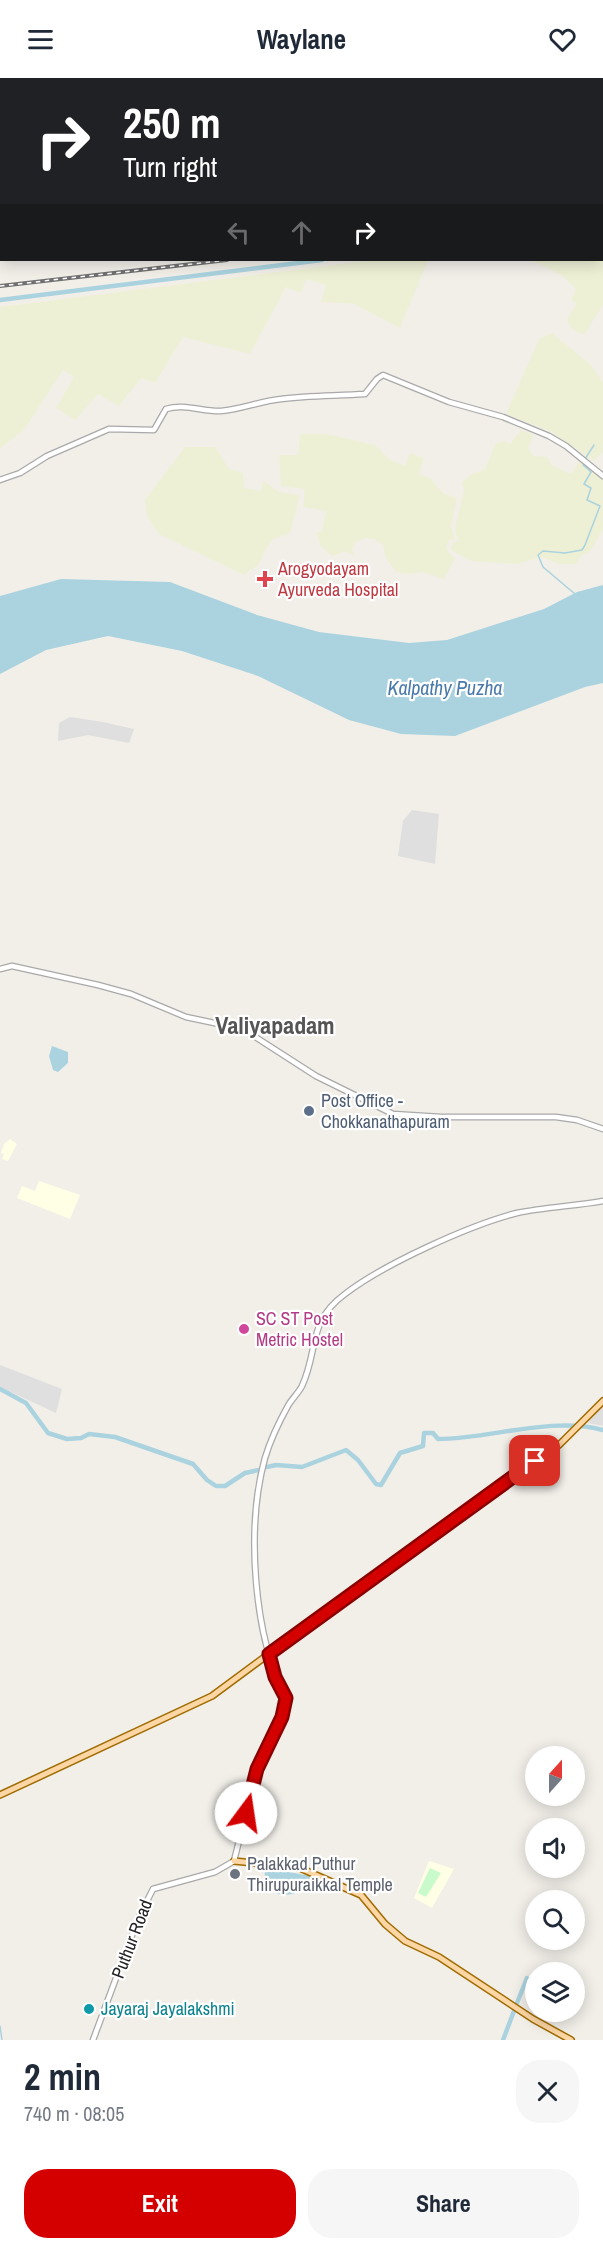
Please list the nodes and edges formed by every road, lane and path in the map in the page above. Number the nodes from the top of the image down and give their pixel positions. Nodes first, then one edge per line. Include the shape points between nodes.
1 (603, 476) edge
2 (0, 480) edge
3 (0, 969) edge
4 (603, 1130) edge
5 (603, 1202) edge
6 (603, 1401) edge
7 (269, 1654) junction
8 (0, 1795) edge
9 (234, 1861) junction
10 (93, 2040) edge
11 (571, 2040) edge

1 - 2 street via 549,436 383,375 365,394 331,393 217,411 176,406 166,409 154,430 110,429
3 - 4 street via 12,966 98,985 186,1017 243,1029 316,1076 393,1114 441,1118 556,1117
5 - 7 street via 520,1212 494,1220 392,1266 344,1294 320,1318 301,1387 265,1457 260,1487 257,1602
6 - 7 main road via 567,1437
7 - 8 main road via 207,1699
7 - 9 street via 286,1698 282,1717 257,1769
9 - 10 street, Puthur Road via 215,1872 153,1889
9 - 11 main road via 300,1868 362,1896 405,1941 439,1957

